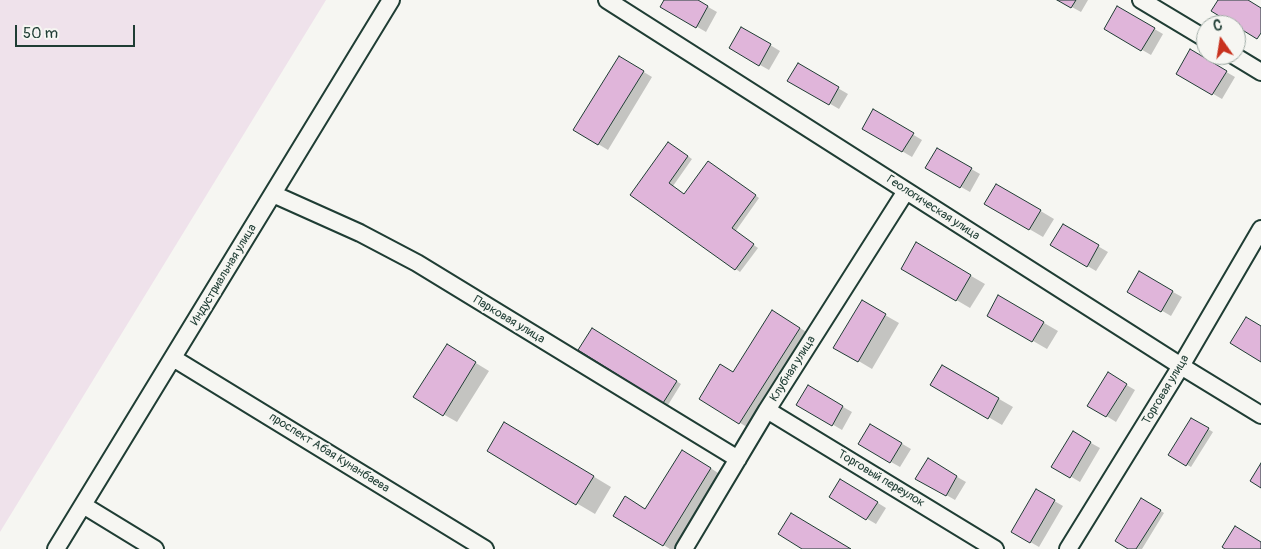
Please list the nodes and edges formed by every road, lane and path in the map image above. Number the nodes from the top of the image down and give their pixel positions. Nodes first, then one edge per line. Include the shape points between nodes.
1 (392, 0) edge
2 (607, 0) edge
3 (1141, 0) edge
4 (1196, 33) edge
5 (1246, 63) edge
6 (1261, 72) edge
7 (906, 191) junction
8 (273, 194) junction
9 (1261, 229) edge
10 (173, 358) junction
11 (1181, 366) junction
12 (768, 410) junction
13 (1261, 415) edge
14 (738, 459) junction
15 (83, 505) junction
16 (56, 549) edge
17 (155, 549) edge
18 (484, 549) edge
19 (684, 549) edge
20 (995, 549) edge
21 (1068, 549) edge

1 - 8 street, Индустриальная улица
2 - 7 street, Геологическая улица
3 - 4 street
5 - 6 street
7 - 11 street, Геологическая улица
7 - 12 street, Клубная улица
8 - 10 street, Индустриальная улица
8 - 14 street, Парковая улица via 417,263
9 - 11 street, Торговая улица
10 - 15 street, Индустриальная улица
10 - 18 street, проспект Абая Кунанбаева
11 - 13 street, Геологическая улица
11 - 21 street, Торговая улица
12 - 14 street, Клубная улица
12 - 20 street, Торговый переулок
14 - 19 street, Клубная улица
15 - 16 street, Индустриальная улица
15 - 17 street

